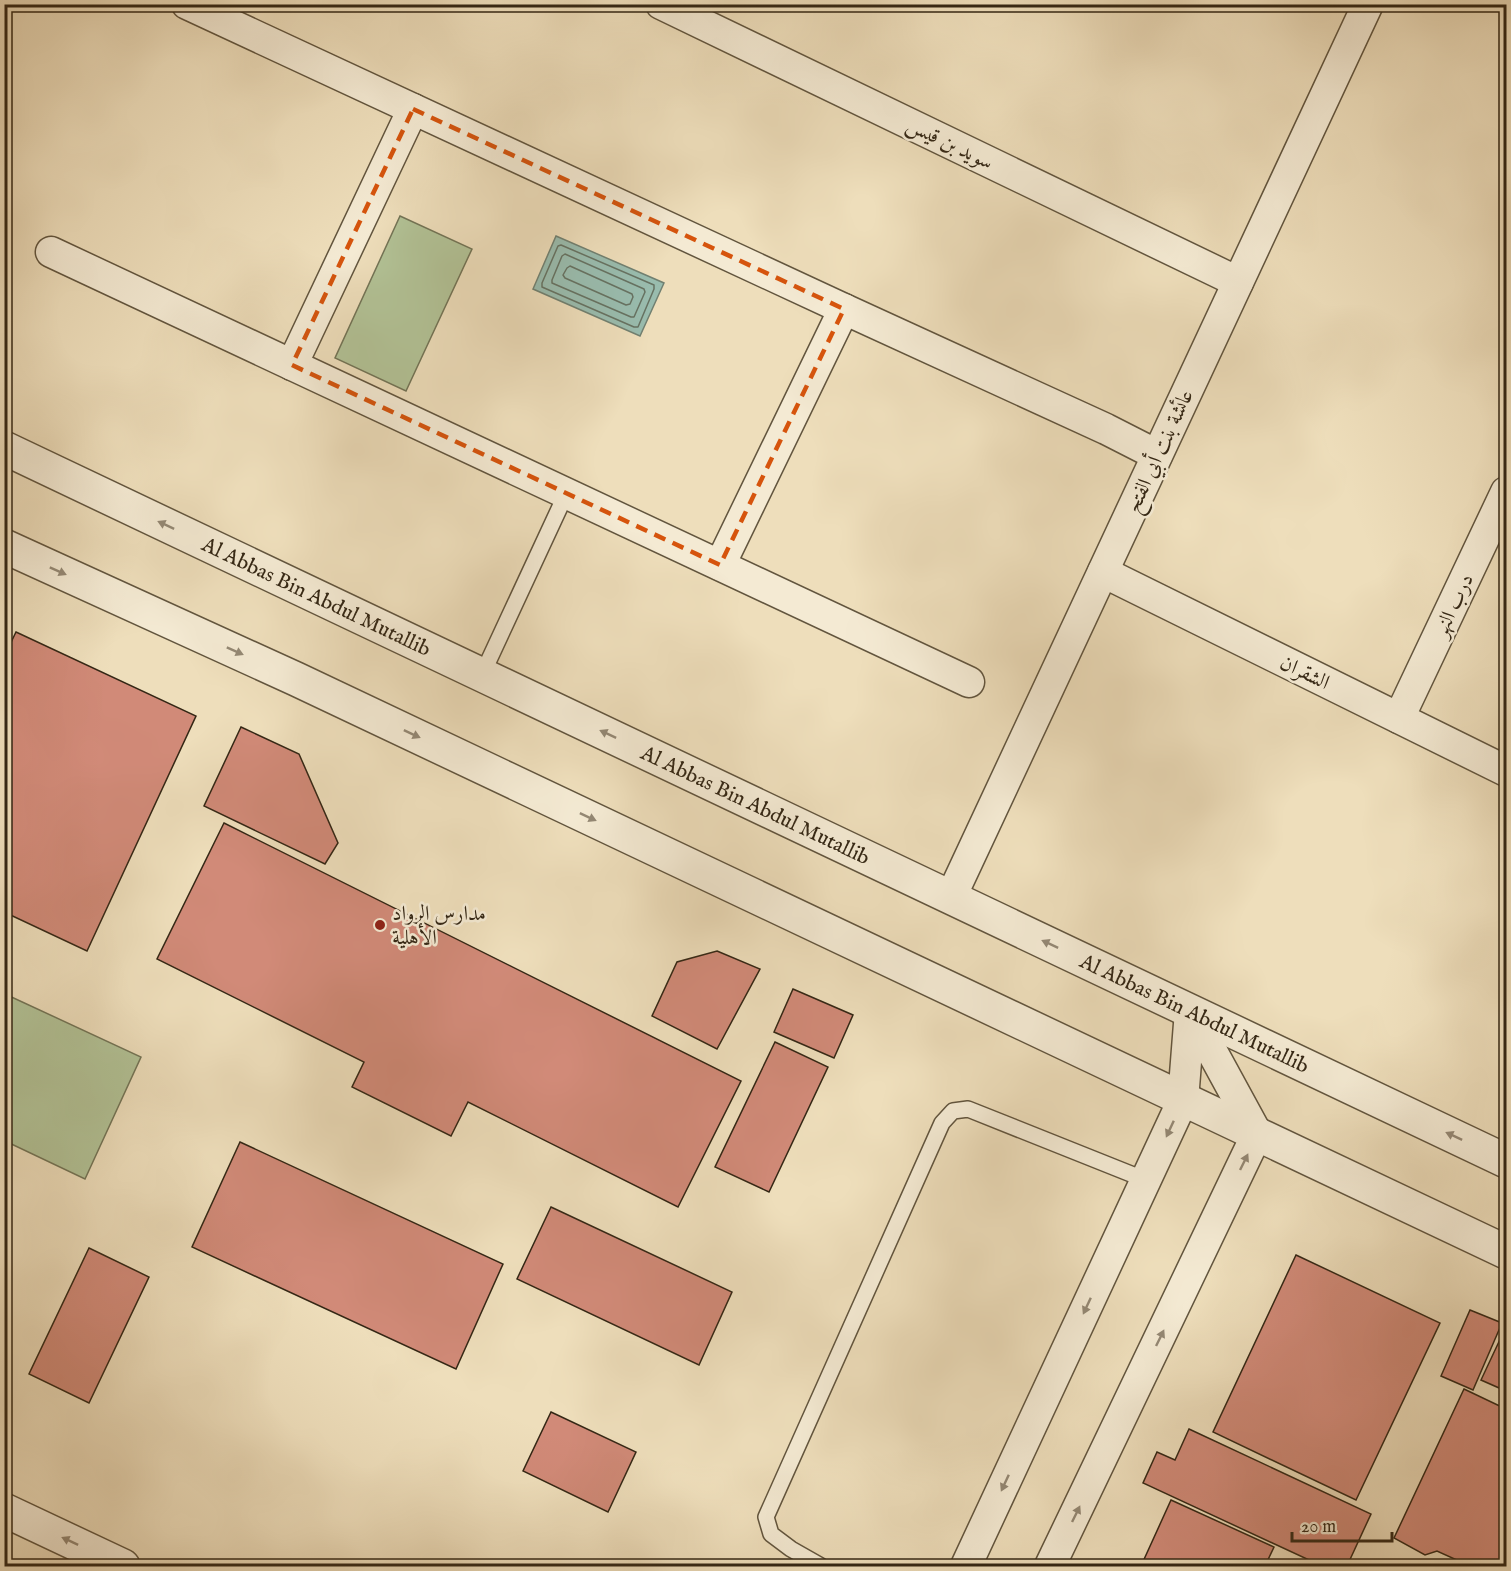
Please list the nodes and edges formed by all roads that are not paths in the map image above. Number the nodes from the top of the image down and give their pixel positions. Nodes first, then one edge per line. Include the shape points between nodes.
1 (187, 4) edge
2 (661, 4) edge
3 (1368, 4) edge
4 (413, 110) junction
5 (51, 252) dead end
6 (1239, 282) junction
7 (844, 309) junction
8 (292, 365) junction
9 (4, 448) edge
10 (1157, 455) junction
11 (1506, 492) edge
12 (566, 494) junction
13 (4, 546) edge
14 (720, 566) junction
15 (1102, 572) junction
16 (482, 675) junction
17 (969, 682) dead end
18 (1399, 718) junction
19 (1506, 771) edge
20 (951, 897) junction
21 (1190, 1011) junction
22 (1184, 1100) junction
23 (1257, 1134) junction
24 (1506, 1161) edge
25 (1146, 1180) junction
26 (1506, 1252) edge
27 (4, 1510) edge
28 (123, 1566) edge
29 (821, 1566) edge
30 (966, 1566) edge
31 (1050, 1566) edge

1 - 4 street
2 - 6 street, سويد بن قيس
3 - 6 street, عائشة بنت أبي الفتح
4 - 7 street
4 - 8 street
5 - 8 street
6 - 10 street, عائشة بنت أبي الفتح
7 - 10 street
7 - 14 street
8 - 12 street
16 -> 9 street, Al Abbas Bin Abdul Mutallib
10 - 15 street, عائشة بنت أبي الفتح
11 - 18 street, درب النهر
12 - 14 street
12 - 16 lane
13 -> 22 street via 296,679
14 - 17 street
15 - 18 street, الشقران
15 - 20 street, عائشة بنت أبي الفتح
20 -> 16 street, Al Abbas Bin Abdul Mutallib
18 - 19 street, الشقران
21 -> 20 street, Al Abbas Bin Abdul Mutallib
21 - 22 street
21 - 23 street
24 -> 21 street, Al Abbas Bin Abdul Mutallib
22 - 23 street
22 -> 25 street
23 - 26 street
31 -> 23 street
25 - 29 lane via 968,1109 953,1112 942,1123 766,1517 771,1534
25 -> 30 street
28 -> 27 street

